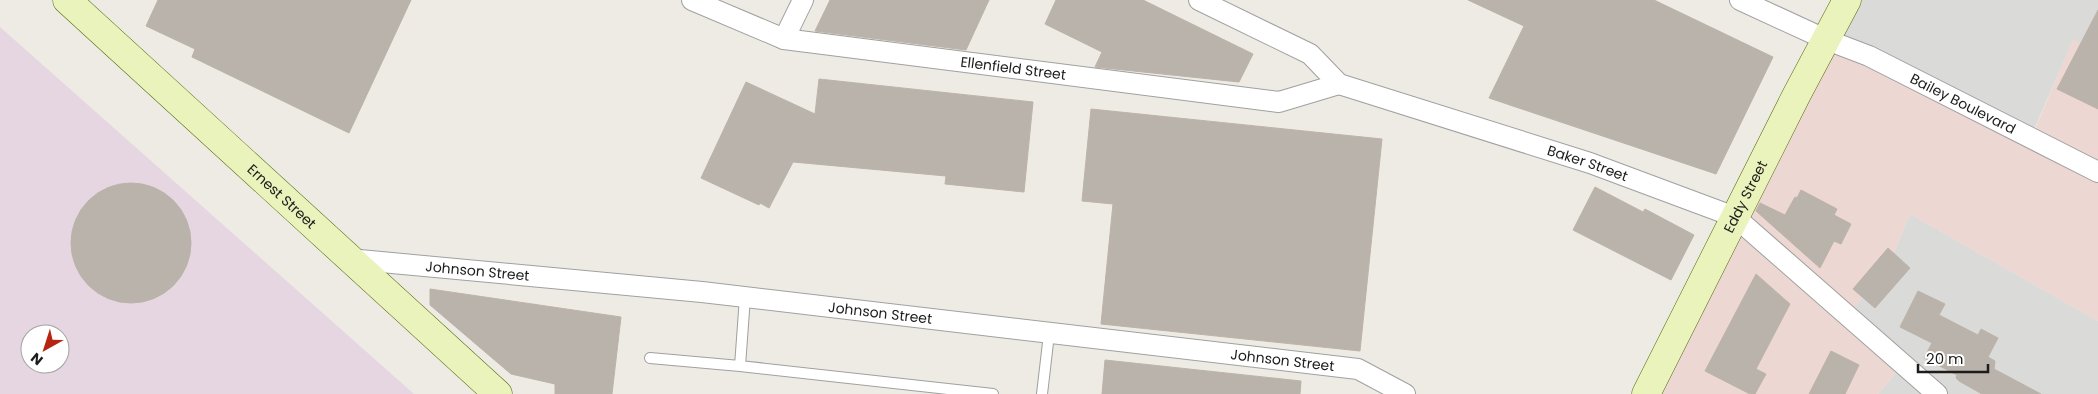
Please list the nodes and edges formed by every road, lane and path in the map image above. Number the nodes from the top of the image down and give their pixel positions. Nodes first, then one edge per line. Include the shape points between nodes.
1 (67, 0) edge
2 (692, 0) edge
3 (803, 0) edge
4 (1199, 0) edge
5 (1740, 0) edge
6 (1847, 0) edge
7 (784, 39) junction
8 (1827, 40) junction
9 (1339, 84) junction
10 (2098, 172) edge
11 (1735, 217) junction
12 (349, 259) junction
13 (745, 297) junction
14 (1049, 334) junction
15 (650, 358) dead end
16 (740, 366) junction
17 (498, 394) edge
18 (993, 394) edge
19 (1042, 394) edge
20 (1405, 394) edge
21 (1646, 394) edge
22 (1937, 394) edge

1 - 12 street, Ernest Street
2 - 7 street, Ellenfield Street
3 - 7 street
4 - 9 street, Baker Street via 1310,54
5 - 8 street, Bailey Boulevard
6 - 8 street, Eddy Street
7 - 9 street, Ellenfield Street via 1279,102
8 - 10 street, Bailey Boulevard via 1869,56
8 - 11 street, Eddy Street
9 - 11 street, Baker Street via 1590,163
11 - 21 street, Eddy Street
11 - 22 street, Baker Street
12 - 13 street, Johnson Street
12 - 17 street, Ernest Street
13 - 14 street, Johnson Street
13 - 16 lane
14 - 19 lane
14 - 20 street, Johnson Street via 1358,369
15 - 16 lane
16 - 18 lane

